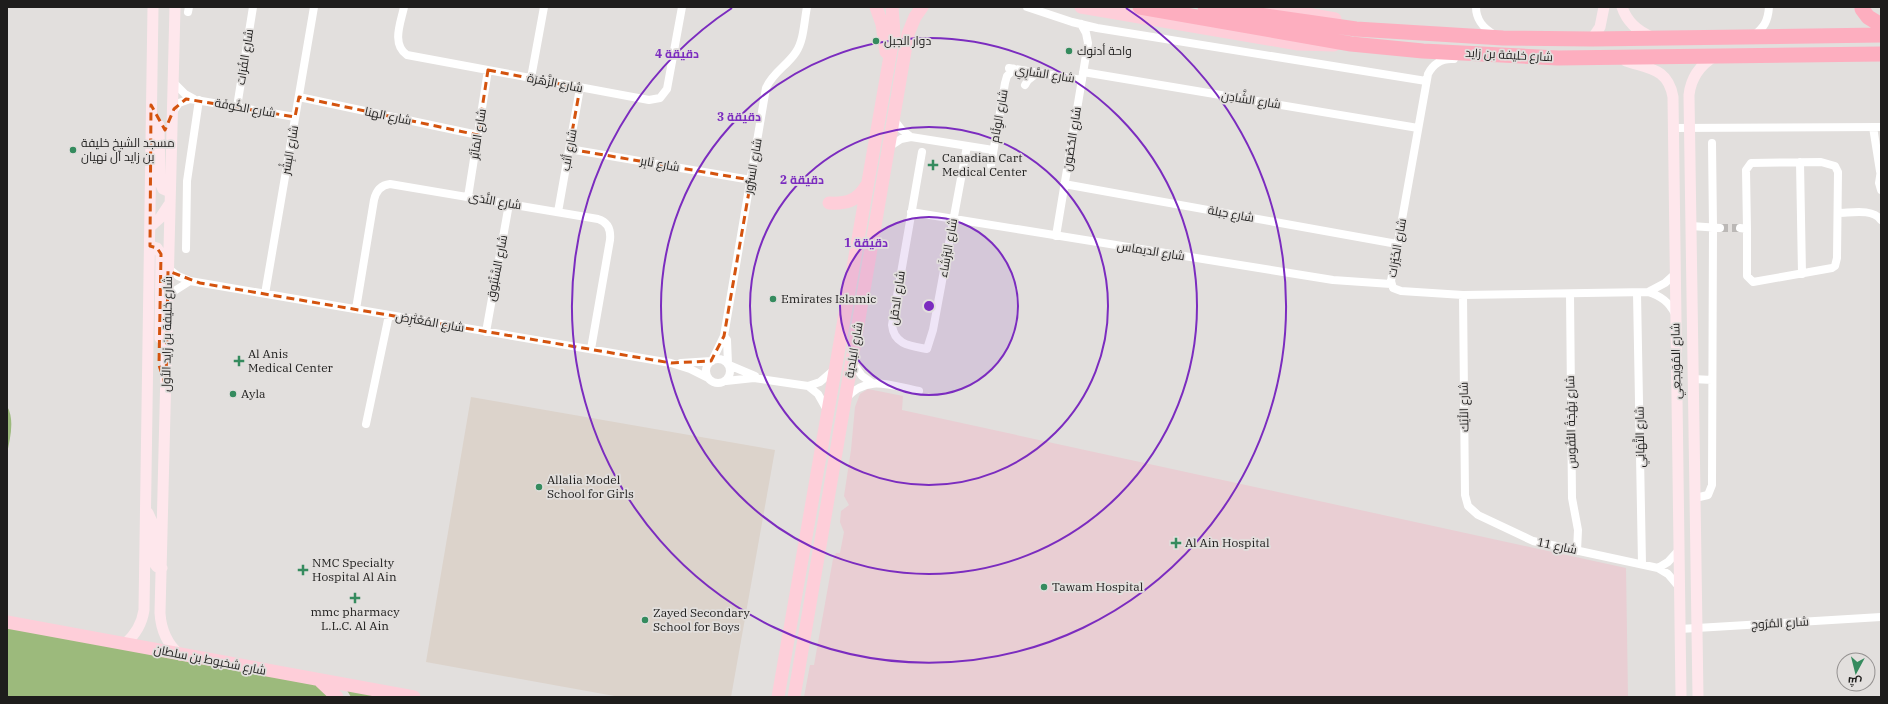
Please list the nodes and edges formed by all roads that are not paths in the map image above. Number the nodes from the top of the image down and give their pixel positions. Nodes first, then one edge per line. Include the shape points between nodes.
1 (153, 7) edge
2 (175, 7) edge
3 (253, 7) edge
4 (314, 7) edge
5 (404, 7) edge
6 (544, 7) edge
7 (682, 7) edge
8 (807, 7) edge
9 (876, 7) edge
10 (892, 7) edge
11 (922, 7) edge
12 (1027, 7) edge
13 (1081, 7) edge
14 (1140, 7) edge
15 (1205, 7) edge
16 (1268, 7) edge
17 (1476, 7) edge
18 (1604, 7) edge
19 (1622, 7) edge
20 (1769, 7) edge
21 (1862, 9) dead end
22 (1081, 24) junction
23 (1881, 25) edge
24 (1102, 28) junction
25 (1379, 30) junction
26 (1881, 34) edge
27 (1752, 37) junction
28 (1503, 38) junction
29 (1658, 38) junction
30 (1592, 39) junction
31 (1088, 43) junction
32 (1351, 44) junction
33 (1492, 54) junction
34 (1881, 54) edge
35 (1716, 56) junction
36 (1618, 57) junction
37 (888, 67) junction
38 (1014, 69) junction
39 (488, 70) junction
40 (1037, 73) junction
41 (1082, 76) junction
42 (531, 78) junction
43 (1426, 81) junction
44 (173, 82) junction
45 (580, 88) junction
46 (299, 97) junction
47 (196, 100) junction
48 (151, 105) junction
49 (237, 107) junction
50 (172, 113) junction
51 (295, 117) junction
52 (894, 120) junction
53 (1877, 127) edge
54 (1418, 128) junction
55 (1673, 128) junction
56 (1690, 128) junction
57 (478, 135) junction
58 (911, 137) junction
59 (1712, 143) dead end
60 (967, 146) junction
61 (889, 147) junction
62 (569, 149) junction
63 (993, 150) junction
64 (922, 152) dead end
65 (1800, 162) junction
66 (991, 165) dead end
67 (1880, 170) edge
68 (751, 180) junction
69 (867, 183) junction
70 (1064, 184) junction
71 (1881, 190) edge
72 (170, 197) junction
73 (468, 197) junction
74 (830, 203) dead end
75 (509, 204) junction
76 (558, 212) junction
77 (911, 212) junction
78 (1838, 213) junction
79 (954, 219) junction
80 (1881, 220) edge
81 (1691, 226) junction
82 (150, 227) junction
83 (1717, 227) junction
84 (1056, 236) junction
85 (1397, 244) junction
86 (150, 246) junction
87 (186, 249) dead end
88 (168, 268) junction
89 (1675, 274) junction
90 (1802, 274) junction
91 (190, 281) junction
92 (1391, 284) junction
93 (1692, 289) junction
94 (1648, 292) junction
95 (1637, 293) junction
96 (265, 294) junction
97 (1570, 294) junction
98 (1463, 295) junction
99 (168, 296) junction
100 (356, 309) junction
101 (1676, 314) junction
102 (389, 315) junction
103 (486, 332) junction
104 (724, 336) junction
105 (591, 349) junction
106 (927, 349) joint
107 (711, 361) junction
108 (852, 362) junction
109 (671, 363) junction
110 (728, 365) junction
111 (835, 369) junction
112 (708, 378) junction
113 (764, 379) junction
114 (1693, 379) junction
115 (726, 380) junction
116 (1712, 380) junction
117 (872, 383) junction
118 (808, 386) junction
119 (166, 387) junction
120 (919, 391) dead end
121 (846, 398) junction
122 (827, 411) junction
123 (366, 424) dead end
124 (1695, 498) junction
125 (146, 511) junction
126 (1478, 515) joint
127 (1679, 550) junction
128 (1577, 551) junction
129 (1642, 564) junction
130 (162, 568) junction
131 (1658, 568) junction
132 (1679, 587) junction
133 (1881, 617) edge
134 (8, 623) edge
135 (1697, 628) junction
136 (1680, 629) junction
137 (125, 644) junction
138 (180, 654) junction
139 (319, 680) junction
140 (337, 697) edge
141 (414, 697) edge
142 (778, 697) edge
143 (794, 697) edge
144 (1681, 697) edge
145 (1698, 697) edge

1 - 48 main road, شارع خليفة بن زايد الأول
2 - 44 main road, شارع خليفة بن زايد الأول
3 - 49 street, شارع الفُرَات
4 - 46 street, شارع البِشْر
5 - 39 street, شارع الزَّهْرَة via 398,40 405,53
6 - 42 street
7 - 45 street, شارع الزَّهْرَة via 668,85 663,95 649,100
8 - 68 street, شارع السُّرُور via 799,47 773,75 766,88
9 - 37 main road via 882,24
10 - 37 main road, شارع البلدية via 894,33
11 - 52 main road, شارع البلدية via 908,34
12 - 22 street
13 - 32 main road via 1298,44
14 - 32 highway, شارع خليفة بن زايد
15 - 25 highway, شارع خليفة بن زايد via 1309,23
16 - 25 main road
17 - 28 street via 1481,24
18 - 30 main road via 1600,27
19 - 29 main road via 1638,30
20 - 27 street via 1766,24
21 - 23 highway via 1868,17
22 - 24 street
22 - 31 street, شارع الحُصُون
24 - 31 street
24 - 43 street
25 - 28 highway, شارع خليفة بن زايد
26 - 27 highway, شارع خليفة بن زايد
27 - 29 highway, شارع خليفة بن زايد
28 - 30 highway, شارع خليفة بن زايد
29 - 30 highway, شارع خليفة بن زايد
31 - 41 street, شارع الحُصُون
32 - 33 highway, شارع خليفة بن زايد
33 - 36 highway, شارع خليفة بن زايد via 1558,58
33 - 43 street, شارع الخَيْرَات via 1478,60 1442,60 1431,68
34 - 35 highway, شارع خليفة بن زايد
35 - 36 highway, شارع خليفة بن زايد
35 - 56 main road, شارع المُوَيجعِي via 1701,66 1692,83 1689,96
36 - 55 main road, شارع المُوَيجعِي via 1655,69 1667,81 1673,97
37 - 69 main road, شارع البلدية
38 - 40 street, شارع السَّارِي
38 - 40 street, شارع الوِئَام via 1024,77 1025,85
38 - 63 street, شارع الوِئَام via 1007,76 1005,83
39 - 42 street, شارع الزَّهْرَة
39 - 57 street, شارع المَآثِر
40 - 41 street, شارع السَّارِي
41 - 54 street, شارع الشَّادِن
41 - 70 street, شارع الحُصُون
42 - 45 street, شارع الزَّهْرَة
43 - 54 street, شارع الخَيْرَات
44 - 47 street, شارع الكُوفَة via 184,94
44 - 50 main road, شارع خليفة بن زايد الأول
45 - 62 street, شارع أثب
46 - 51 street, شارع البِشْر
46 - 57 street, شارع الهنا
47 - 49 street, شارع الكُوفَة
47 - 50 street via 182,101
47 - 87 street via 186,182
48 - 72 main road via 156,110 159,121 160,185
48 - 82 main road, شارع خليفة بن زايد الأول
49 - 51 street, شارع الكُوفَة
50 - 72 main road, شارع خليفة بن زايد الأول
51 - 96 street, شارع البِشْر
52 - 58 street
52 - 61 main road, شارع البلدية
53 - 56 street
53 - 67 street
54 - 85 street, شارع الخَيْرَات
55 - 56 street
55 - 89 main road, شارع المُوَيجعِي
56 - 81 main road, شارع المُوَيجعِي
57 - 73 street, شارع المَآثِر
58 - 60 street
58 - 61 street via 901,139
59 - 83 street
60 - 63 street
60 - 79 street, شارع البَرْشَاء
61 - 108 main road, شارع البلدية
62 - 68 street, شارع نَابِر
62 - 76 street, شارع أثب
63 - 66 street, شارع الوِئَام
64 - 77 street, شارع الدقل
65 - 78 street via 1821,162 1836,166
65 - 90 street
65 - 90 street via 1754,162 1748,165 1743,229 1750,281 1758,282
67 - 71 street
68 - 104 street, شارع السُّرُور
69 - 74 main road via 862,192 848,203
69 - 111 main road, شارع البلدية
70 - 84 street, شارع الحُصُون
70 - 85 street, شارع جبلة
72 - 82 main road via 160,218
72 - 88 main road, شارع خليفة بن زايد الأول
73 - 75 street, شارع النَّدَى
73 - 100 street, شارع النَّدَى via 394,184 380,187 375,196
75 - 76 street, شارع النَّدَى
75 - 103 street, شارع السَّنْبُوق
76 - 105 street, شارع النَّدَى via 601,220 607,225 610,233
77 - 79 street, شارع الديماس
77 - 106 street, شارع الدقل via 892,329 898,339 905,344
78 - 80 street via 1875,214
78 - 90 street via 1835,266
79 - 84 street, شارع الديماس
79 - 106 street, شارع البَرْشَاء via 933,330
81 - 83 street
81 - 93 main road, شارع المُوَيجعِي
82 - 86 main road, شارع خليفة بن زايد الأول
83 - 116 street
84 - 92 street, شارع الديماس via 1333,280
85 - 92 street, شارع الخَيْرَات
86 - 119 main road via 157,248 161,254 159,365
86 - 125 main road, شارع خليفة بن زايد الأول
88 - 91 street, شارع المُعْتَرِض
88 - 99 main road, شارع خليفة بن زايد الأول
89 - 93 main road via 1683,275
89 - 94 street, شارع الخَيْرَات via 1666,283
89 - 101 main road, شارع المُوَيجعِي
91 - 96 street, شارع المُعْتَرِض
91 - 99 street
92 - 98 street, شارع الخَيْرَات via 1398,291
93 - 114 main road, شارع المُوَيجعِي
94 - 95 street, شارع الخَيْرَات
94 - 101 street via 1663,298
95 - 97 street, شارع الخَيْرَات
95 - 129 street, شارع التَّهَانِي
96 - 100 street, شارع المُعْتَرِض
97 - 98 street, شارع الخَيْرَات
97 - 128 street, شارع بَهْجَةُ النُّفُوس via 1572,498 1578,530
98 - 126 street, شارع الأَيْك via 1465,495 1468,506
99 - 119 main road, شارع خليفة بن زايد الأول
100 - 102 street, شارع المُعْتَرِض
101 - 127 main road, شارع المُوَيجعِي
102 - 103 street, شارع المُعْتَرِض
102 - 123 street
103 - 105 street, شارع المُعْتَرِض
104 - 107 street, شارع السُّرُور
104 - 110 street, شارع السُّرُور via 727,340
105 - 109 street, شارع المُعْتَرِض
107 - 109 street, شارع المُعْتَرِض
107 - 110 street via 720,359
107 - 112 street via 706,369
108 - 117 street via 858,372
108 - 121 main road, شارع البلدية
109 - 112 street, شارع المُعْتَرِض
110 - 113 street
110 - 115 street via 730,373
111 - 118 street via 820,382
111 - 122 main road, شارع البلدية
112 - 115 street via 716,384
113 - 115 street
113 - 118 street
114 - 116 street
114 - 124 main road, شارع المُوَيجعِي
116 - 124 street via 1712,486 1708,495
117 - 120 street
117 - 121 street via 856,388
118 - 122 street via 818,394
119 - 130 main road, شارع خليفة بن زايد الأول
121 - 143 main road, شارع البلدية
122 - 142 main road, شارع البلدية
124 - 135 main road, شارع المُوَيجعِي
125 - 130 main road via 153,524 154,563
125 - 137 main road, شارع خليفة بن زايد الأول via 144,615 137,631
126 - 128 street, شارع 11 via 1528,540
127 - 131 street
127 - 132 main road, شارع المُوَيجعِي
128 - 129 street, شارع 11
129 - 131 street
130 - 138 main road, شارع خليفة بن زايد الأول via 160,620 167,639
131 - 132 street via 1668,574
132 - 136 main road, شارع المُوَيجعِي
133 - 135 street, شارع المُرُوج
134 - 137 main road, شارع شخبوط بن سلطان
135 - 136 street, شارع المُرُوج
135 - 145 main road, شارع المُوَيجعِي
136 - 144 main road, شارع المُوَيجعِي
137 - 138 main road, شارع شخبوط بن سلطان
138 - 139 main road, شارع شخبوط بن سلطان
139 - 140 main road
139 - 141 main road, شارع شخبوط بن سلطان

